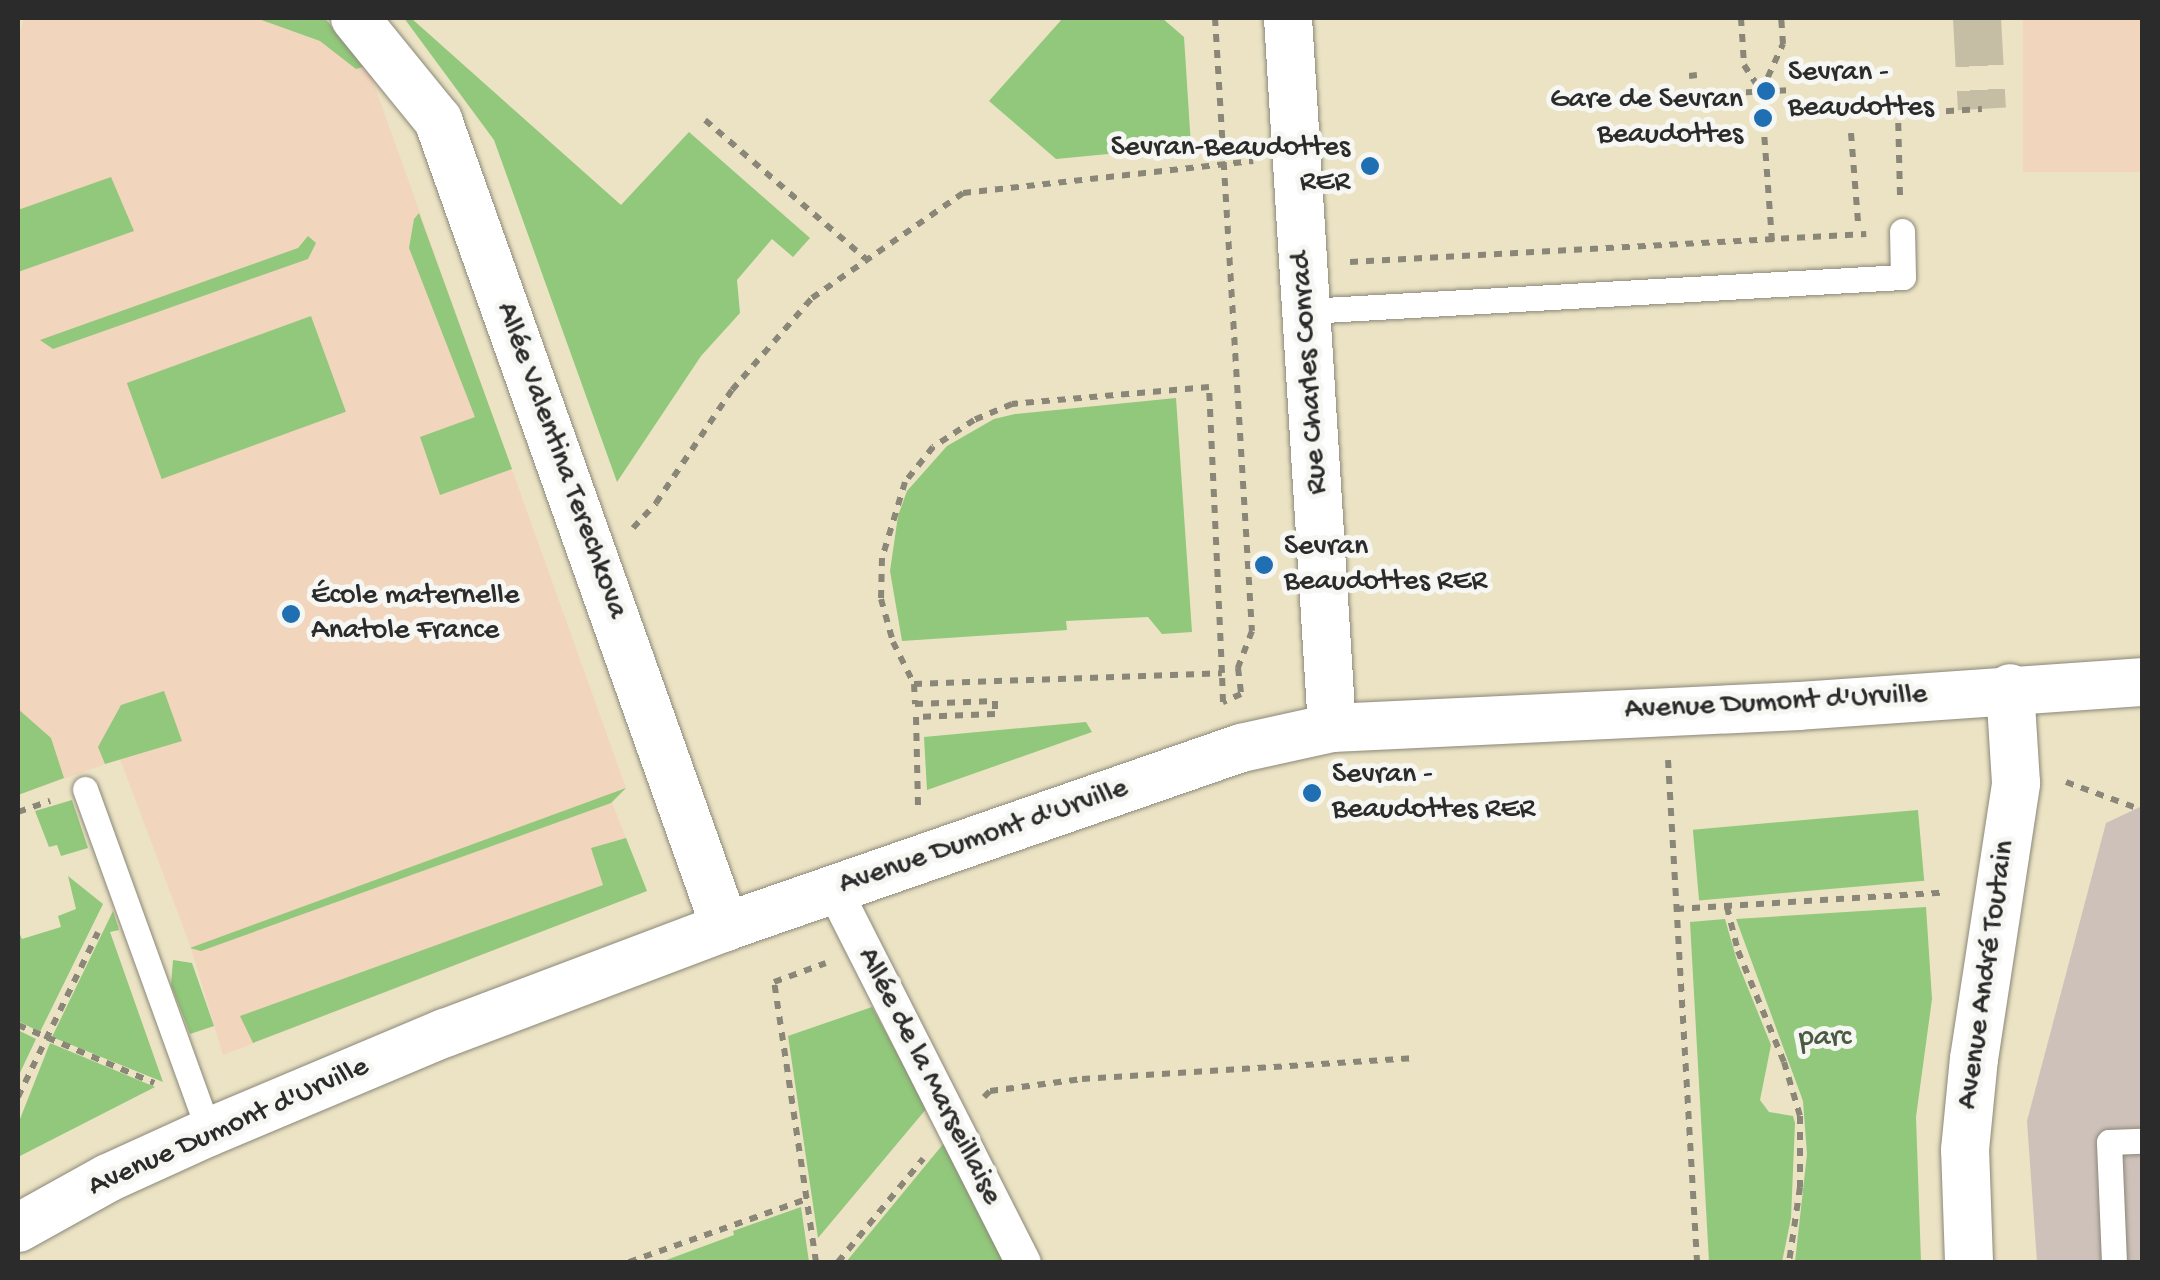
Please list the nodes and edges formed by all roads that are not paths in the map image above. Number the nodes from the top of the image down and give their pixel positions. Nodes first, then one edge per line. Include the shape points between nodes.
1 (355, 18) edge
2 (1288, 18) edge
3 (1902, 232) road end
4 (1307, 312) junction
5 (2142, 682) edge
6 (2010, 688) junction
7 (1332, 728) junction
8 (86, 790) dead end
9 (834, 890) junction
10 (725, 927) junction
11 (204, 1117) junction
12 (2142, 1140) edge
13 (18, 1228) edge
14 (1023, 1262) edge
15 (1969, 1262) edge
16 (2114, 1262) edge

1 - 10 street, Allée Valentina Terechkova via 438,120
2 - 4 street, Rue Charles Conrad
3 - 4 lane via 1904,278
4 - 7 street, Rue Charles Conrad
5 - 6 street, Avenue Dumont d'Urville
6 - 7 street, Avenue Dumont d'Urville
6 - 15 street, Avenue André Toutain via 2016,783 1964,1150
7 - 9 street, Avenue Dumont d'Urville via 1241,748
8 - 11 lane
9 - 10 street, Avenue Dumont d'Urville
9 - 14 street, Allée de la Marseillaise
10 - 11 street, Avenue Dumont d'Urville
11 - 13 street, Avenue Dumont d'Urville
12 - 16 lane via 2109,1142

